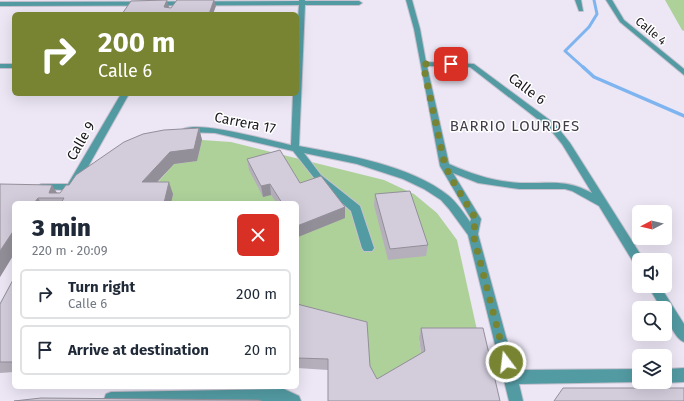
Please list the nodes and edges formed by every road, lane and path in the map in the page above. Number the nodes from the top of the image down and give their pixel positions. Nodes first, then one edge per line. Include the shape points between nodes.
1 (409, 0) edge
2 (578, 0) edge
3 (609, 0) edge
4 (302, 1) edge
5 (12, 2) edge
6 (360, 3) dead end
7 (0, 4) edge
8 (176, 4) edge
9 (581, 10) dead end
10 (0, 11) edge
11 (299, 49) edge
12 (423, 64) junction
13 (0, 66) edge
14 (12, 66) edge
15 (684, 74) edge
16 (124, 96) edge
17 (297, 96) edge
18 (180, 130) edge
19 (295, 147) junction
20 (445, 166) junction
21 (91, 172) edge
22 (29, 187) edge
23 (72, 187) junction
24 (63, 201) edge
25 (605, 206) junction
26 (473, 234) junction
27 (368, 248) dead end
28 (634, 253) edge
29 (658, 293) edge
30 (684, 336) edge
31 (684, 375) edge
32 (632, 376) edge
33 (672, 376) edge
34 (510, 377) junction
35 (289, 398) edge
36 (96, 400) edge
37 (516, 401) edge

1 - 12 street
2 - 9 street
3 - 15 street, Calle 4 via 622,21
4 - 6 street
4 - 8 street
4 - 11 street
5 - 7 street
5 - 8 street
5 - 10 street
12 - 20 street
12 - 25 street, Calle 6 via 472,65 552,126 566,143
13 - 14 street
16 - 23 street, Calle 9
17 - 19 street
18 - 19 street, Carrera 17 via 218,131
19 - 26 street, Carrera 17 via 341,157 414,180 444,198 455,208
19 - 27 street via 318,177 356,209
20 - 25 street via 478,180 519,186 575,188
20 - 26 street via 476,219
21 - 23 street
22 - 23 street
23 - 24 street, Calle 9
25 - 28 street, Calle 6
26 - 34 street
29 - 30 street
31 - 33 street
32 - 34 street
34 - 37 street
35 - 36 street

